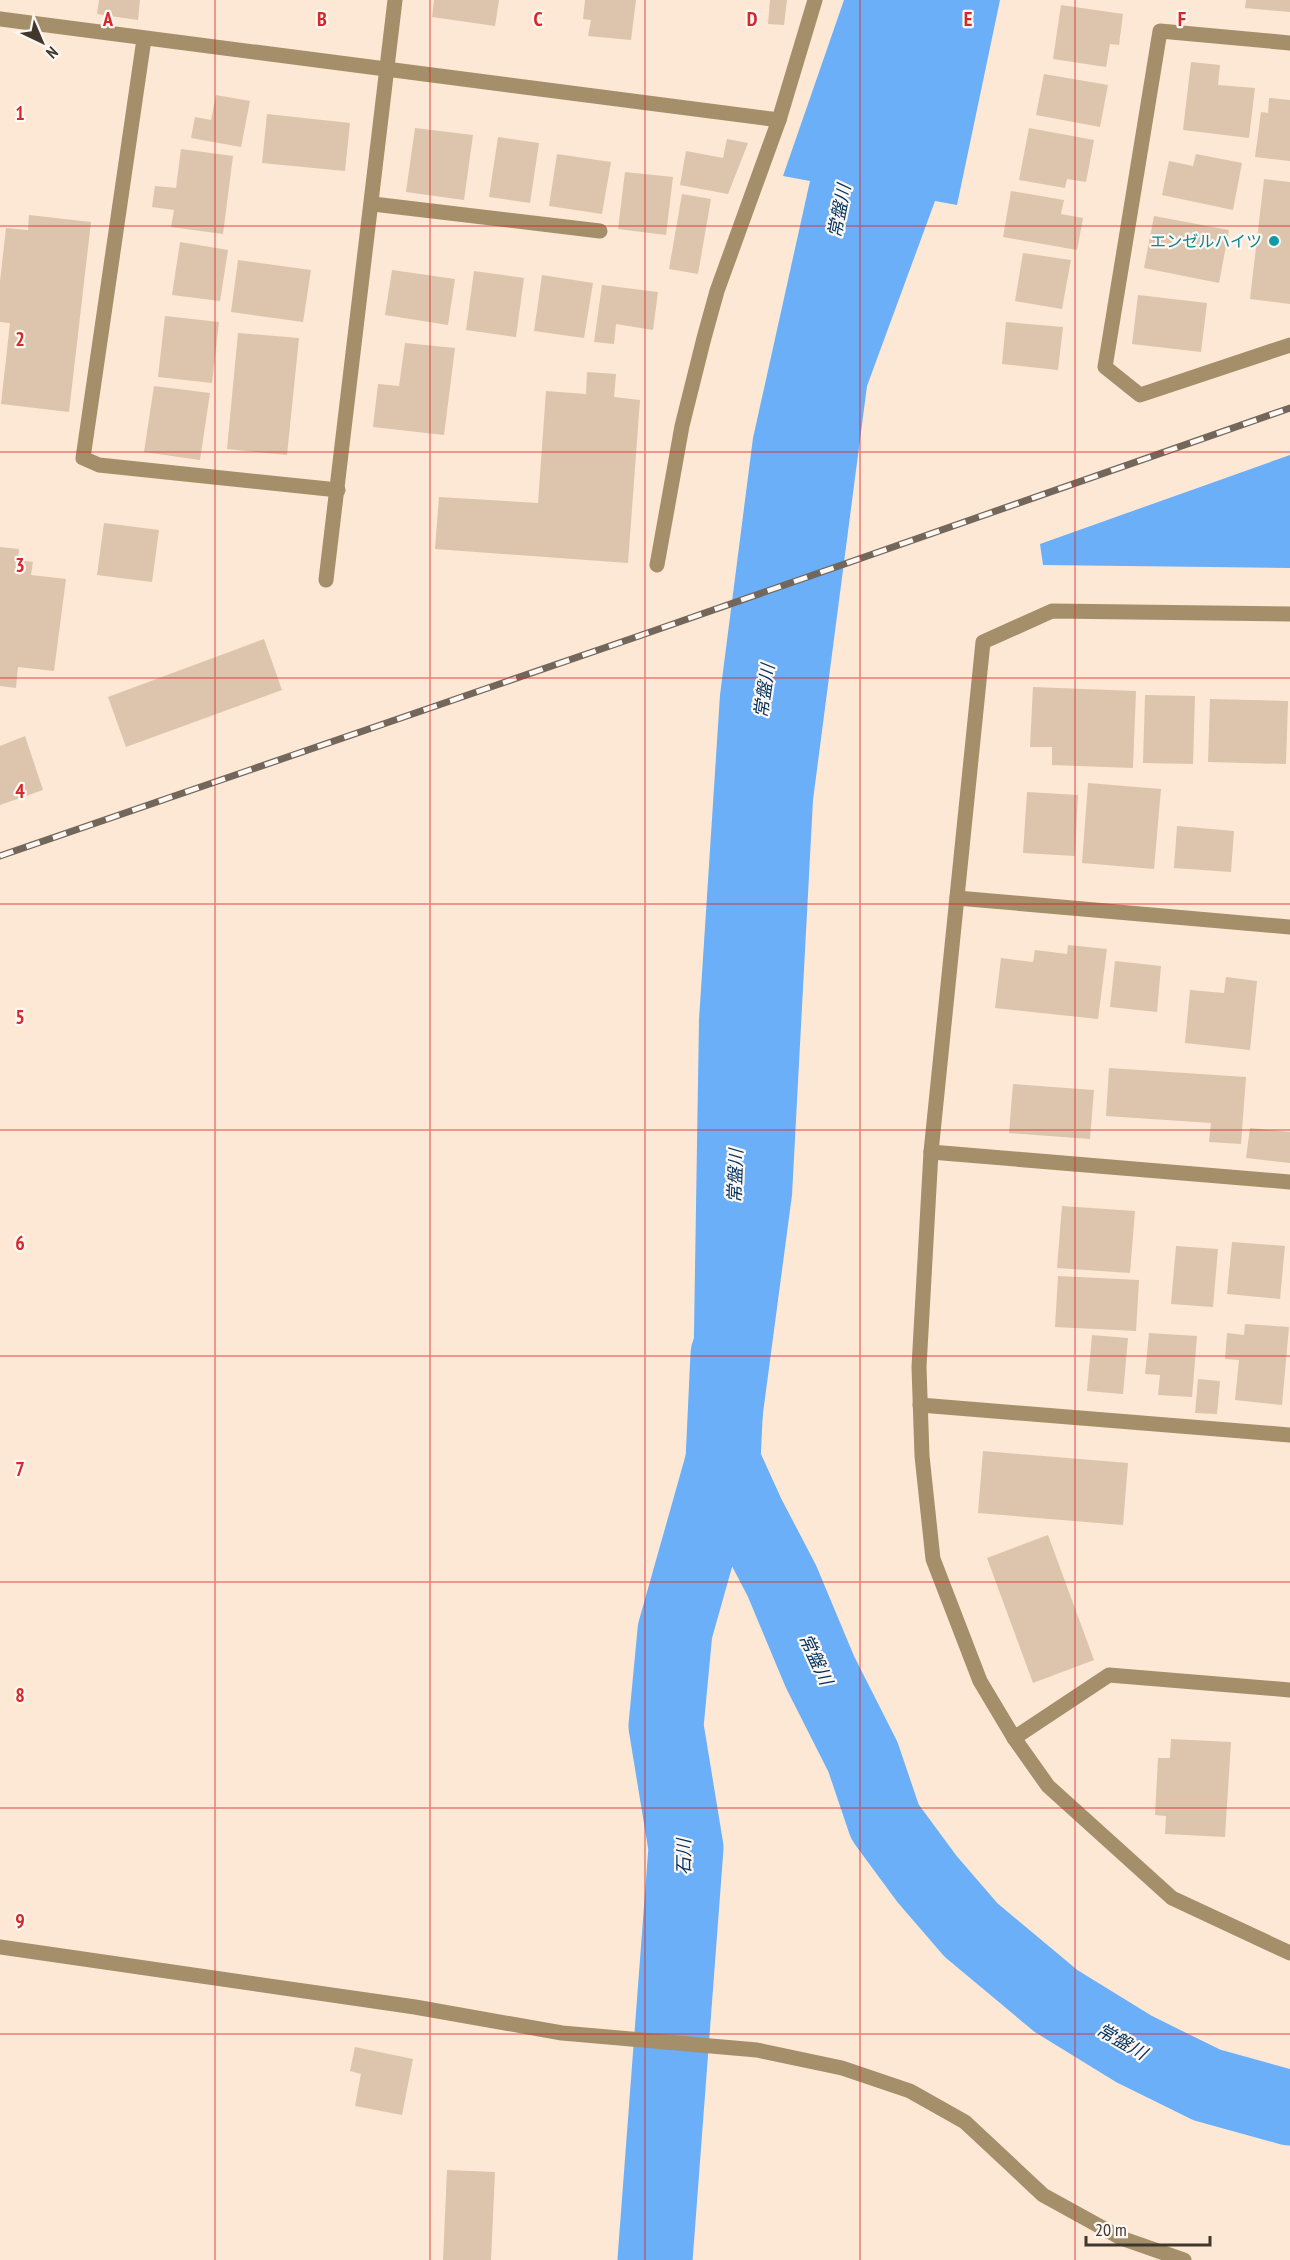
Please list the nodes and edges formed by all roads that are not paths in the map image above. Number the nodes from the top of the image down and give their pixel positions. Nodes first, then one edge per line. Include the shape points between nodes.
1 (395, 0) edge
2 (815, 0) edge
3 (0, 19) edge
4 (144, 39) junction
5 (1290, 43) edge
6 (386, 69) junction
7 (779, 120) junction
8 (373, 204) junction
9 (600, 231) dead end
10 (1290, 345) edge
11 (338, 490) junction
12 (657, 565) dead end
13 (326, 580) dead end
14 (1290, 615) edge
15 (957, 898) junction
16 (1290, 927) edge
17 (931, 1152) junction
18 (1290, 1182) edge
19 (920, 1405) junction
20 (1290, 1436) edge
21 (1290, 1690) edge
22 (1014, 1738) junction
23 (0, 1947) edge
24 (1290, 1953) edge
25 (1184, 2260) edge

1 - 6 street
2 - 7 street
3 - 4 street
4 - 6 street
4 - 11 street via 83,458 99,465
5 - 10 street via 1160,31 1105,367 1140,395
6 - 7 street
6 - 8 street
7 - 12 street via 704,338 682,426
8 - 9 street
8 - 11 street
11 - 13 street
14 - 15 street via 1052,611 983,642
15 - 16 street
15 - 17 street
17 - 18 street
17 - 19 street
19 - 20 street
19 - 22 street via 921,1456 933,1559 980,1681
21 - 22 street via 1109,1675
22 - 24 street via 1048,1786 1172,1898
23 - 25 street via 415,2007 562,2033 757,2050 842,2068 909,2091 965,2121 1043,2195 1121,2238

